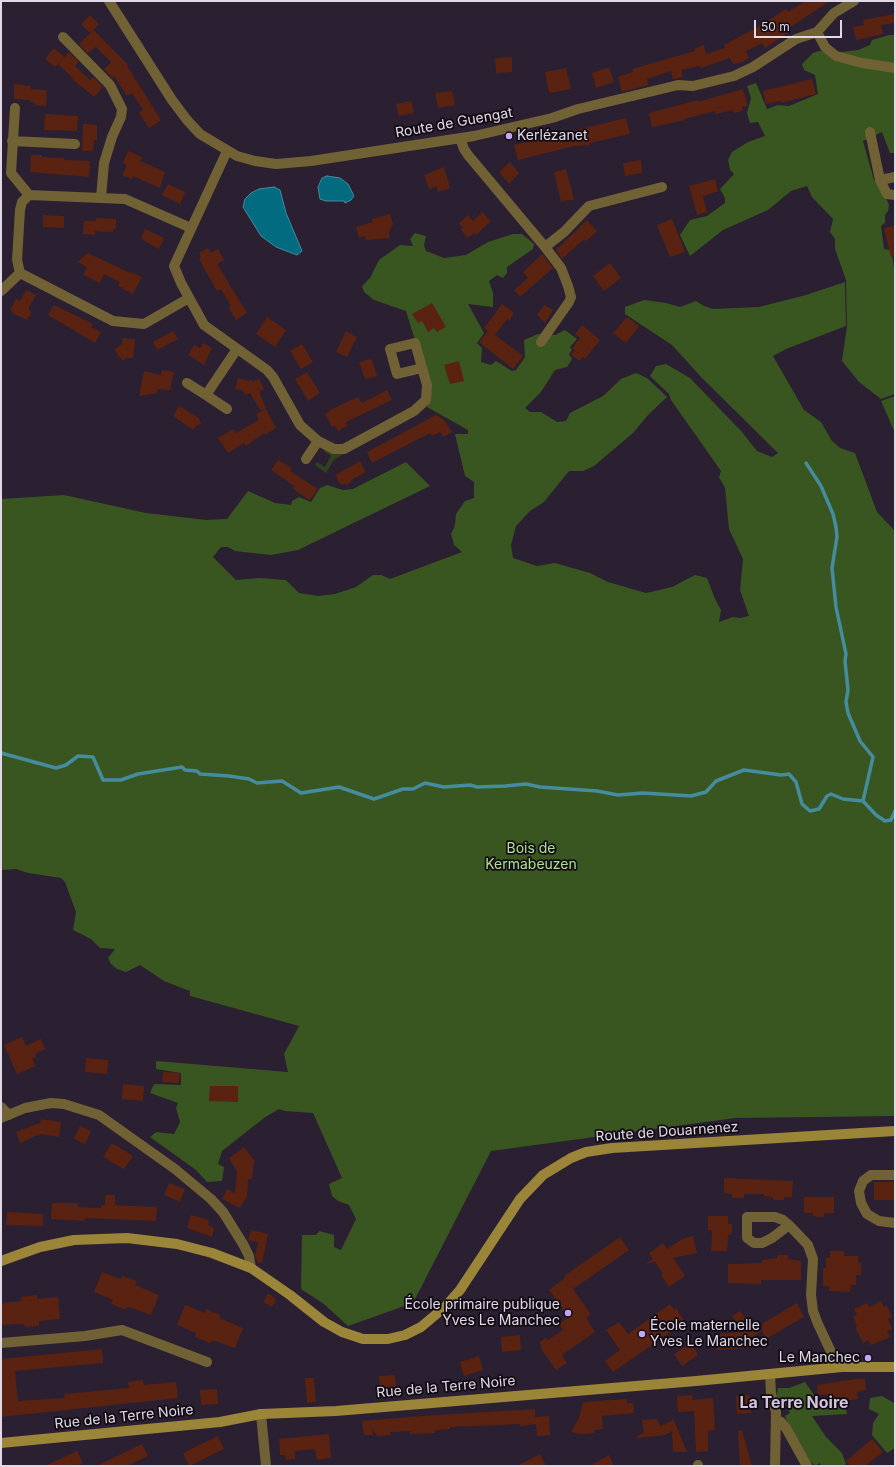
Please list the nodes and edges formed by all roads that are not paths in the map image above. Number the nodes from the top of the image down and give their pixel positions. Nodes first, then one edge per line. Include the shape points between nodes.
1 (110, 1) edge
2 (854, 1) edge
3 (817, 32) junction
4 (63, 37) dead end
5 (895, 68) edge
6 (15, 108) dead end
7 (870, 132) dead end
8 (460, 138) junction
9 (12, 141) junction
10 (75, 144) dead end
11 (227, 151) junction
12 (895, 177) edge
13 (880, 180) junction
14 (662, 187) dead end
15 (895, 195) edge
16 (29, 196) junction
17 (101, 198) junction
18 (191, 228) junction
19 (545, 247) junction
20 (20, 273) junction
21 (1, 291) edge
22 (189, 298) junction
23 (541, 342) dead end
24 (237, 349) junction
25 (422, 368) dead end
26 (187, 383) dead end
27 (206, 395) junction
28 (227, 409) dead end
29 (318, 441) junction
30 (306, 459) dead end
31 (1, 1107) edge
32 (5, 1116) edge
33 (895, 1131) edge
34 (895, 1175) edge
35 (895, 1223) edge
36 (789, 1225) dead end
37 (1, 1261) edge
38 (251, 1268) junction
39 (1, 1343) edge
40 (207, 1362) dead end
41 (834, 1367) junction
42 (895, 1367) edge
43 (770, 1374) junction
44 (261, 1414) junction
45 (776, 1420) junction
46 (1, 1443) edge
47 (266, 1466) edge
48 (775, 1466) edge
49 (807, 1466) edge

1 - 11 street, Route de Guengat via 187,120 207,139
2 - 3 street, Route de Guengat via 834,13
3 - 5 street via 825,46 836,56
3 - 8 street, Route de Guengat via 796,39 754,67 734,76 693,86 659,90 578,109 552,118
4 - 17 street via 110,85 122,109 104,163
6 - 9 street
7 - 13 street
8 - 11 street, Route de Guengat via 289,163 255,161
8 - 19 street via 468,155
9 - 10 street
9 - 16 street via 11,173
11 - 18 street
12 - 13 street
13 - 15 street via 887,194
14 - 19 street via 590,206
16 - 17 street
16 - 20 street via 22,202 20,210 17,260
17 - 18 street via 125,199
18 - 22 street via 174,266
19 - 23 street via 561,268 571,297
20 - 21 street
20 - 22 street via 113,321 144,324
22 - 24 street via 204,325
24 - 27 street
24 - 29 street via 270,373 300,425
25 - 29 street via 428,396 420,408 344,449 334,449
26 - 27 street
27 - 28 street
29 - 30 street
31 - 32 street
32 - 38 street via 25,1108 51,1103 64,1104 99,1115 175,1169 211,1199 243,1244
33 - 38 main road, Route de Douarnenez via 612,1148 586,1152 566,1160 543,1175 520,1199 470,1275 446,1306 421,1327 405,1335 388,1339 363,1339 342,1332 324,1322
34 - 35 street via 870,1175 863,1181 859,1191 861,1203 867,1214 879,1221
36 - 41 street via 804,1239 812,1252 813,1311 832,1354
37 - 38 main road, Route de Douarnenez via 56,1243 95,1238 127,1238 162,1241 193,1248
39 - 40 street via 85,1336 122,1330
41 - 42 main road, Rue de la Terre Noire
41 - 43 main road, Rue de la Terre Noire
43 - 44 main road, Rue de la Terre Noire via 344,1410
43 - 45 street
44 - 46 main road, Rue de la Terre Noire via 220,1422
44 - 47 street
45 - 48 street
45 - 49 street via 786,1428

